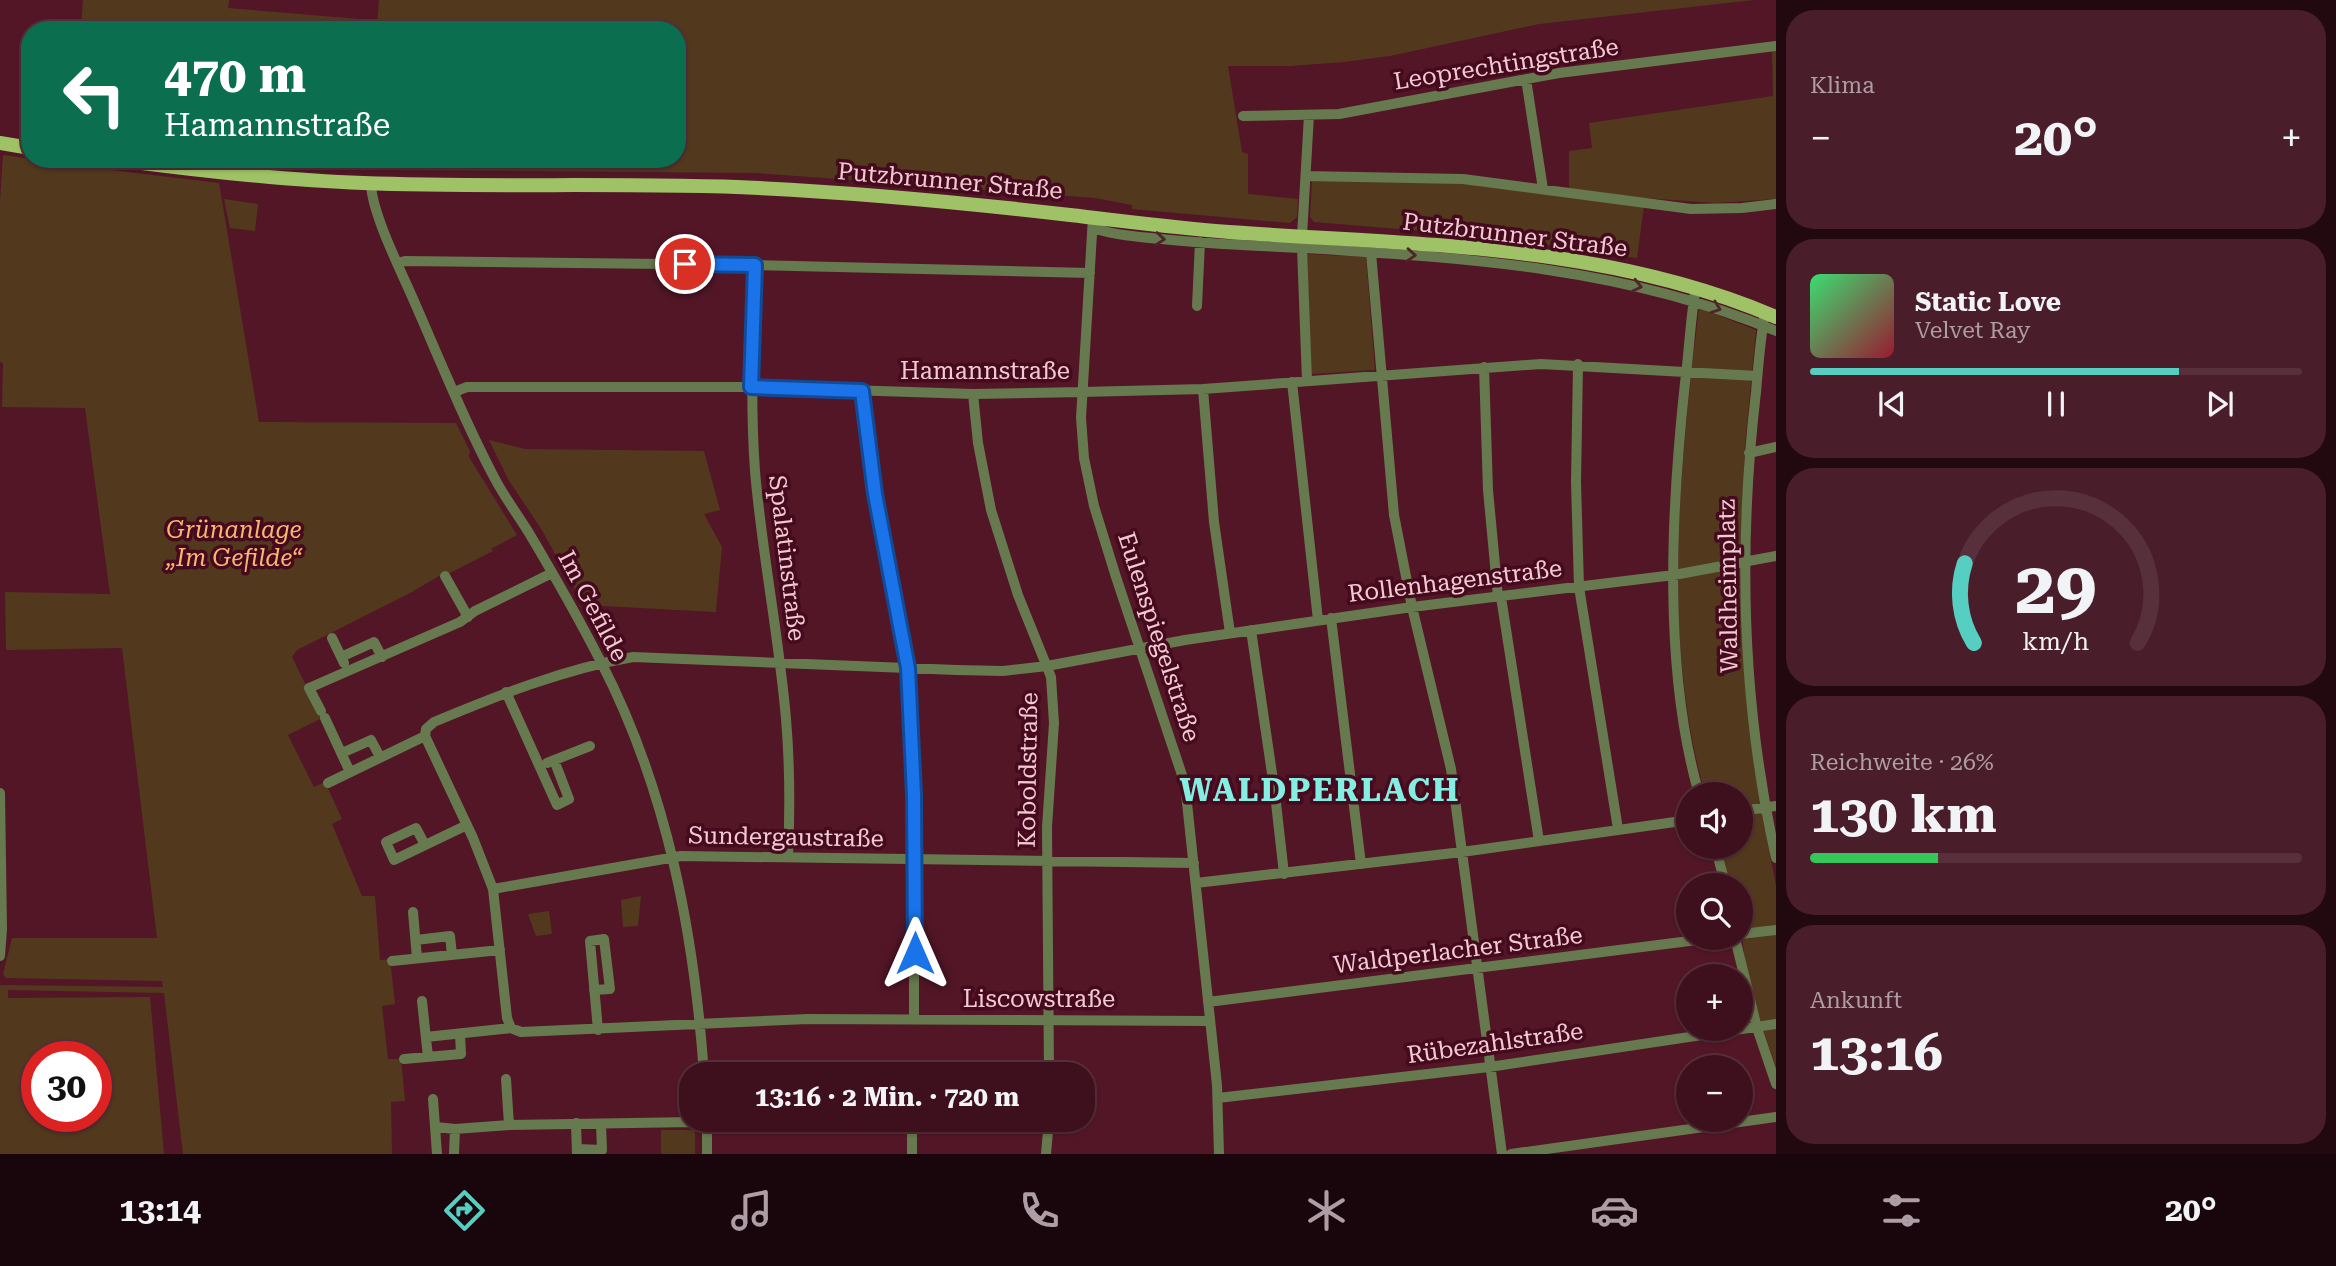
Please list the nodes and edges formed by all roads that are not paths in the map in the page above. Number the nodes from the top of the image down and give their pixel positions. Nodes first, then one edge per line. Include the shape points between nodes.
1 (1776, 46) edge
2 (1526, 79) junction
3 (1309, 115) junction
4 (1243, 116) dead end
5 (0, 143) edge
6 (21, 146) edge
7 (184, 168) edge
8 (1306, 176) junction
9 (371, 183) junction
10 (1543, 189) junction
11 (1776, 204) edge
12 (1093, 223) junction
13 (1200, 242) junction
14 (1302, 242) junction
15 (1371, 253) junction
16 (398, 263) junction
17 (755, 265) junction
18 (1090, 273) junction
19 (1695, 293) junction
20 (1197, 306) dead end
21 (1769, 318) edge
22 (1776, 331) edge
23 (1578, 364) junction
24 (1484, 367) junction
25 (1686, 373) junction
26 (1380, 376) junction
27 (1758, 376) junction
28 (1307, 381) junction
29 (1292, 382) junction
30 (751, 387) junction
31 (1203, 389) junction
32 (862, 391) junction
33 (454, 392) junction
34 (1083, 393) junction
35 (973, 394) junction
36 (1776, 447) edge
37 (1749, 453) junction
38 (1776, 555) edge
39 (1744, 561) junction
40 (552, 573) junction
41 (1674, 575) junction
42 (445, 576) dead end
43 (1579, 587) junction
44 (1500, 597) junction
45 (1412, 607) junction
46 (468, 617) junction
47 (1331, 618) junction
48 (1318, 620) junction
49 (1251, 630) junction
50 (1230, 633) junction
51 (332, 638) dead end
52 (1139, 648) junction
53 (341, 657) junction
54 (382, 657) junction
55 (601, 663) junction
56 (780, 663) junction
57 (1047, 666) junction
58 (908, 668) junction
59 (348, 672) junction
60 (506, 692) junction
61 (425, 736) junction
62 (590, 746) dead end
63 (342, 753) junction
64 (380, 757) junction
65 (554, 760) junction
66 (541, 765) junction
67 (351, 772) junction
68 (1697, 782) edge
69 (327, 783) dead end
70 (0, 793) edge
71 (1770, 807) edge
72 (1676, 822) edge
73 (467, 825) junction
74 (1618, 829) junction
75 (1539, 841) junction
76 (425, 845) dead end
77 (1462, 852) junction
78 (788, 857) junction
79 (672, 858) junction
80 (1776, 858) edge
81 (915, 859) junction
82 (1046, 862) junction
83 (1194, 863) junction
84 (1362, 864) junction
85 (1284, 874) junction
86 (1196, 883) junction
87 (493, 889) junction
88 (412, 912) dead end
89 (1776, 930) edge
90 (1753, 933) edge
91 (416, 940) junction
92 (1676, 943) edge
93 (500, 950) junction
94 (1738, 950) edge
95 (452, 955) junction
96 (0, 956) edge
97 (417, 958) junction
98 (392, 961) dead end
99 (1477, 970) junction
100 (594, 990) dead end
101 (422, 1001) dead end
102 (1208, 1002) junction
103 (914, 1019) junction
104 (1048, 1019) junction
105 (1210, 1021) junction
106 (699, 1023) junction
107 (1776, 1024) edge
108 (511, 1028) junction
109 (1757, 1028) junction
110 (597, 1030) junction
111 (460, 1034) junction
112 (426, 1037) junction
113 (428, 1057) junction
114 (404, 1059) dead end
115 (703, 1062) edge
116 (1049, 1062) edge
117 (1489, 1067) junction
118 (506, 1079) dead end
119 (1776, 1084) edge
120 (1218, 1098) junction
121 (433, 1099) dead end
122 (1776, 1117) edge
123 (679, 1122) edge
124 (576, 1123) junction
125 (601, 1124) junction
126 (509, 1125) junction
127 (436, 1128) junction
128 (454, 1129) junction
129 (707, 1132) edge
130 (912, 1132) edge
131 (1048, 1132) edge
132 (577, 1152) edge
133 (437, 1154) edge
134 (454, 1154) edge
135 (707, 1154) edge
136 (912, 1154) edge
137 (1046, 1154) edge
138 (1219, 1154) edge
139 (1502, 1154) edge
140 (1511, 1154) edge

1 - 2 street, Leoprechtingstraße
2 - 3 street, Leoprechtingstraße via 1339,114
2 - 10 street
3 - 4 street, Leoprechtingstraße
3 - 8 street
5 - 6 main road
7 - 9 main road, Putzbrunner Straße
8 - 10 street via 1463,179
8 - 14 street
9 - 12 main road, Putzbrunner Straße via 757,188 875,196
9 - 16 street, Im Gefilde via 371,196
10 - 11 street via 1691,209
12 -> 13 street, Putzbrunner Straße via 1105,232
12 - 14 main road, Putzbrunner Straße
12 - 18 street, Eulenspiegelstraße
13 - 14 street, Putzbrunner Straße
13 - 20 street
14 - 15 street, Putzbrunner Straße
14 - 19 main road, Putzbrunner Straße via 1425,244 1534,255 1603,266
14 - 28 street
15 -> 19 street, Putzbrunner Straße via 1575,273
15 - 26 street
16 - 17 street
16 - 33 street, Im Gefilde
17 - 18 street
17 - 30 street, Spalatinstraße
18 - 34 street, Eulenspiegelstraße
19 - 21 main road, Putzbrunner Straße
19 - 25 street, Waldheimplatz
21 - 22 street, Putzbrunner Straße
21 - 27 street, Waldheimplatz
23 - 24 street, Hamannstraße
23 - 25 street, Hamannstraße
23 - 43 street
24 - 26 street, Hamannstraße
24 - 44 street via 1488,490
25 - 27 street, Hamannstraße
25 - 41 street, Waldheimplatz
26 - 28 street, Hamannstraße
26 - 45 street via 1394,515
27 - 37 street, Waldheimplatz
28 - 29 street, Hamannstraße
29 - 31 street, Hamannstraße
29 - 48 street
30 - 32 street, Hamannstraße
30 - 33 street, Hamannstraße via 467,387
30 - 56 street, Spalatinstraße via 759,510
31 - 34 street, Hamannstraße
31 - 50 street via 1213,522
32 - 35 street, Hamannstraße
32 - 58 street via 888,574
33 - 40 street, Im Gefilde via 496,482
34 - 35 street, Hamannstraße
34 - 52 street, Eulenspiegelstraße via 1084,458 1094,506
35 - 57 street, Koboldstraße via 991,510
36 - 37 street
37 - 39 street, Waldheimplatz
38 - 39 street, Rollenhagenstraße
39 - 41 street, Rollenhagenstraße
39 - 71 street, Waldheimplatz via 1750,690
40 - 46 street
40 - 55 street, Im Gefilde
41 - 43 street, Rollenhagenstraße
41 - 68 street, Waldheimplatz via 1684,717
42 - 46 street
43 - 44 street, Rollenhagenstraße
43 - 74 street
44 - 45 street, Rollenhagenstraße
44 - 75 street
45 - 47 street, Rollenhagenstraße
45 - 77 street via 1451,769
46 - 54 street
47 - 48 street, Rollenhagenstraße
47 - 84 street
48 - 49 street, Rollenhagenstraße
49 - 50 street, Rollenhagenstraße
49 - 85 street
50 - 52 street, Rollenhagenstraße
51 - 53 street
52 - 57 street, Rollenhagenstraße
52 - 83 street, Eulenspiegelstraße via 1185,784
53 - 54 street via 374,642
53 - 59 street
54 - 59 street
55 - 56 street, Rollenhagenstraße via 633,657
55 - 60 street, Rollenhagenstraße
55 - 79 street, Im Gefilde via 651,778
56 - 58 street, Rollenhagenstraße
56 - 78 street, Spalatinstraße via 788,737
57 - 58 street, Rollenhagenstraße via 1003,671
57 - 82 street, Koboldstraße via 1054,723
58 - 81 street
59 - 63 street via 310,688
60 - 61 street, Rollenhagenstraße via 434,722
60 - 66 street
61 - 64 street, Rollenhagenstraße
61 - 73 street
62 - 65 street
63 - 64 street via 371,740
63 - 67 street
64 - 67 street, Rollenhagenstraße
65 - 66 street
65 - 66 street via 569,799 557,805
67 - 69 street, Rollenhagenstraße
70 - 96 street
71 - 80 street, Waldheimplatz
72 - 74 street
73 - 76 street
73 - 87 street
74 - 75 street
75 - 77 street
77 - 84 street
77 - 99 street
78 - 79 street, Sundergaustraße
78 - 81 street, Sundergaustraße
79 - 87 street, Sundergaustraße
79 - 106 street, Im Gefilde via 685,915
81 - 82 street, Sundergaustraße
81 - 103 street
82 - 83 street, Sundergaustraße
82 - 104 street, Koboldstraße
83 - 86 street, Eulenspiegelstraße
84 - 85 street
85 - 86 street
86 - 102 street, Eulenspiegelstraße
87 - 93 street
88 - 91 street
89 - 90 street
91 - 95 street via 450,936
91 - 97 street
92 - 99 street, Waldperlacher Straße
93 - 95 street
93 - 108 street
94 - 109 street
95 - 97 street
97 - 98 street
99 - 102 street, Waldperlacher Straße
99 - 117 street
100 - 110 street
101 - 112 street
102 - 105 street, Eulenspiegelstraße
103 - 104 street, Liscowstraße
103 - 106 street, Liscowstraße
104 - 105 street, Liscowstraße
104 - 116 street, Koboldstraße
105 - 120 street, Eulenspiegelstraße
106 - 110 street, Liscowstraße
106 - 115 street, Im Gefilde
107 - 109 street, Rübezahlstraße
108 - 110 street, Liscowstraße via 520,1032
108 - 111 street, Liscowstraße
109 - 117 street, Rübezahlstraße
109 - 119 street
111 - 112 street, Liscowstraße
111 - 113 street via 461,1054
112 - 113 street
113 - 114 street
117 - 120 street, Rübezahlstraße
117 - 139 street
118 - 126 street
120 - 138 street, Eulenspiegelstraße
121 - 127 street
122 - 140 street
123 - 125 street
124 - 125 street
124 - 126 street
124 - 132 street
125 - 132 street via 601,1150
126 - 128 street
127 - 128 street
127 - 133 street
128 - 134 street
129 - 135 street
130 - 136 street
131 - 137 street

